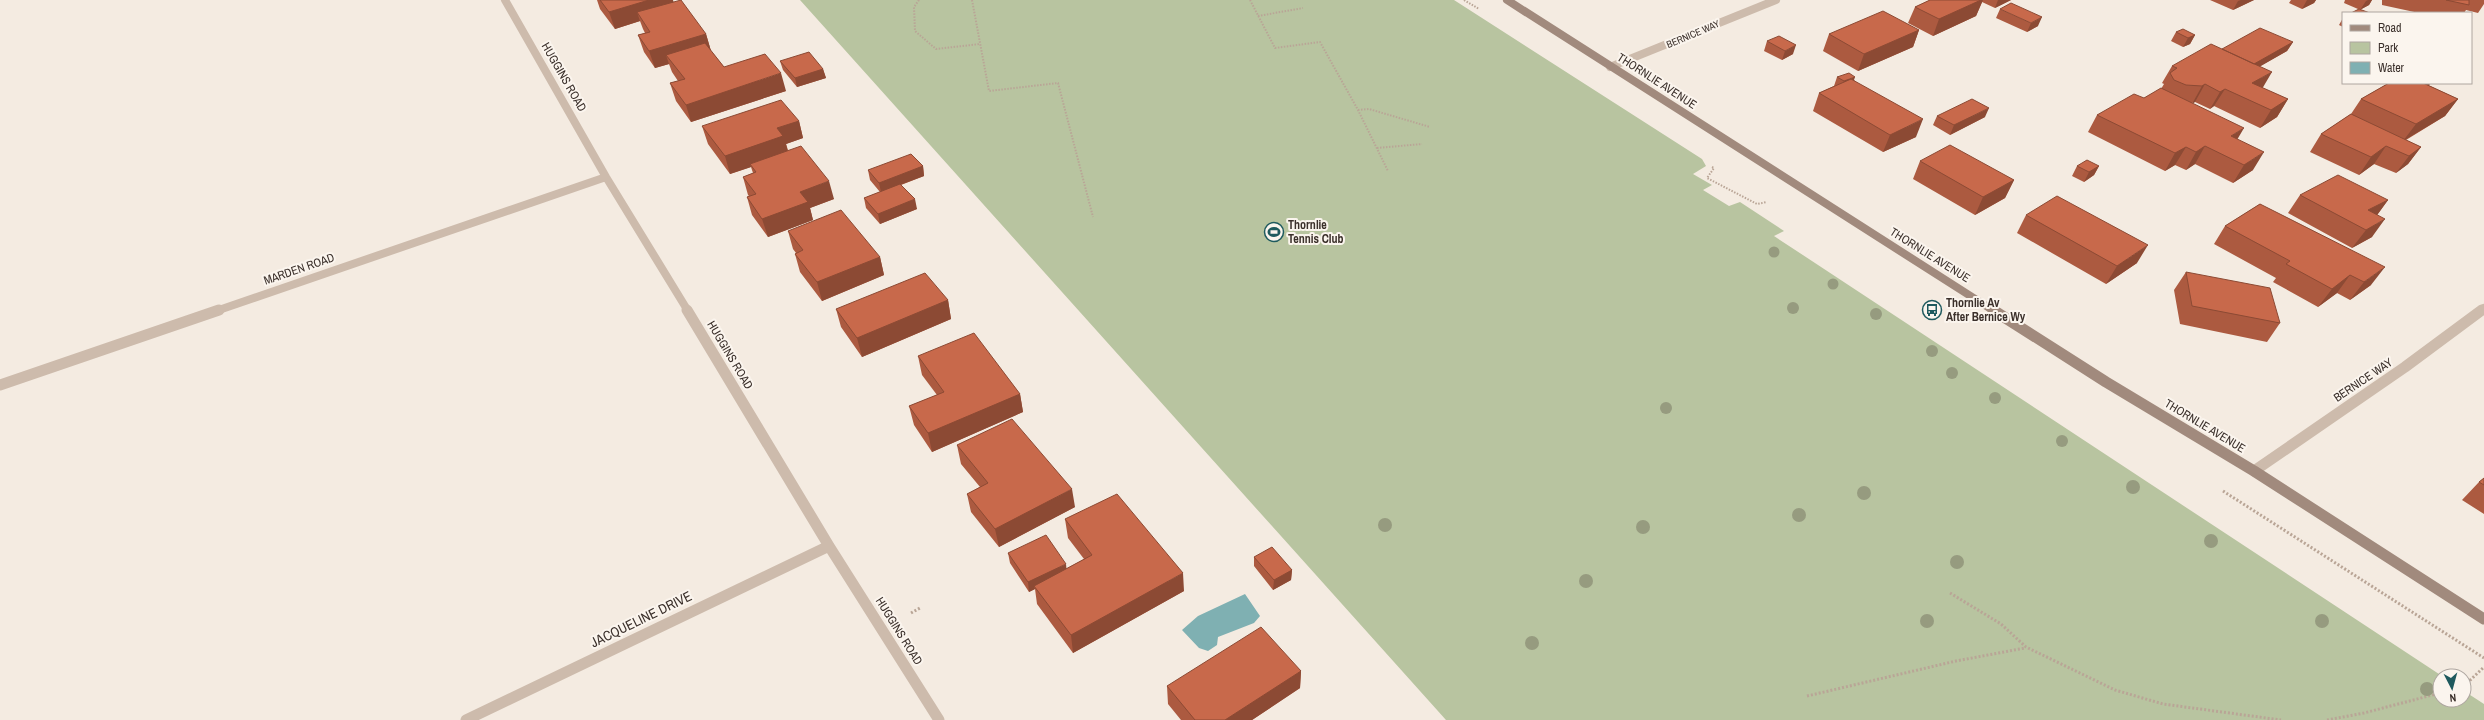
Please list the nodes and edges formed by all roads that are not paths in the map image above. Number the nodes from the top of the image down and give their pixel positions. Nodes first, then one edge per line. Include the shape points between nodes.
1 (505, 0) edge
2 (1507, 0) edge
3 (1776, 0) edge
4 (1610, 67) junction
5 (606, 177) junction
6 (2484, 308) edge
7 (0, 385) edge
8 (2254, 471) junction
9 (829, 546) junction
10 (2484, 619) edge
11 (466, 720) edge
12 (939, 720) edge

1 - 5 street, HUGGINS ROAD
2 - 4 main road, THORNLIE AVENUE
3 - 4 street, BERNICE WAY
4 - 8 main road, THORNLIE AVENUE via 2092,373
5 - 7 street, MARDEN ROAD
5 - 9 street, HUGGINS ROAD
6 - 8 street, BERNICE WAY via 2405,367
8 - 10 main road, THORNLIE AVENUE
9 - 11 street, JACQUELINE DRIVE
9 - 12 street, HUGGINS ROAD

